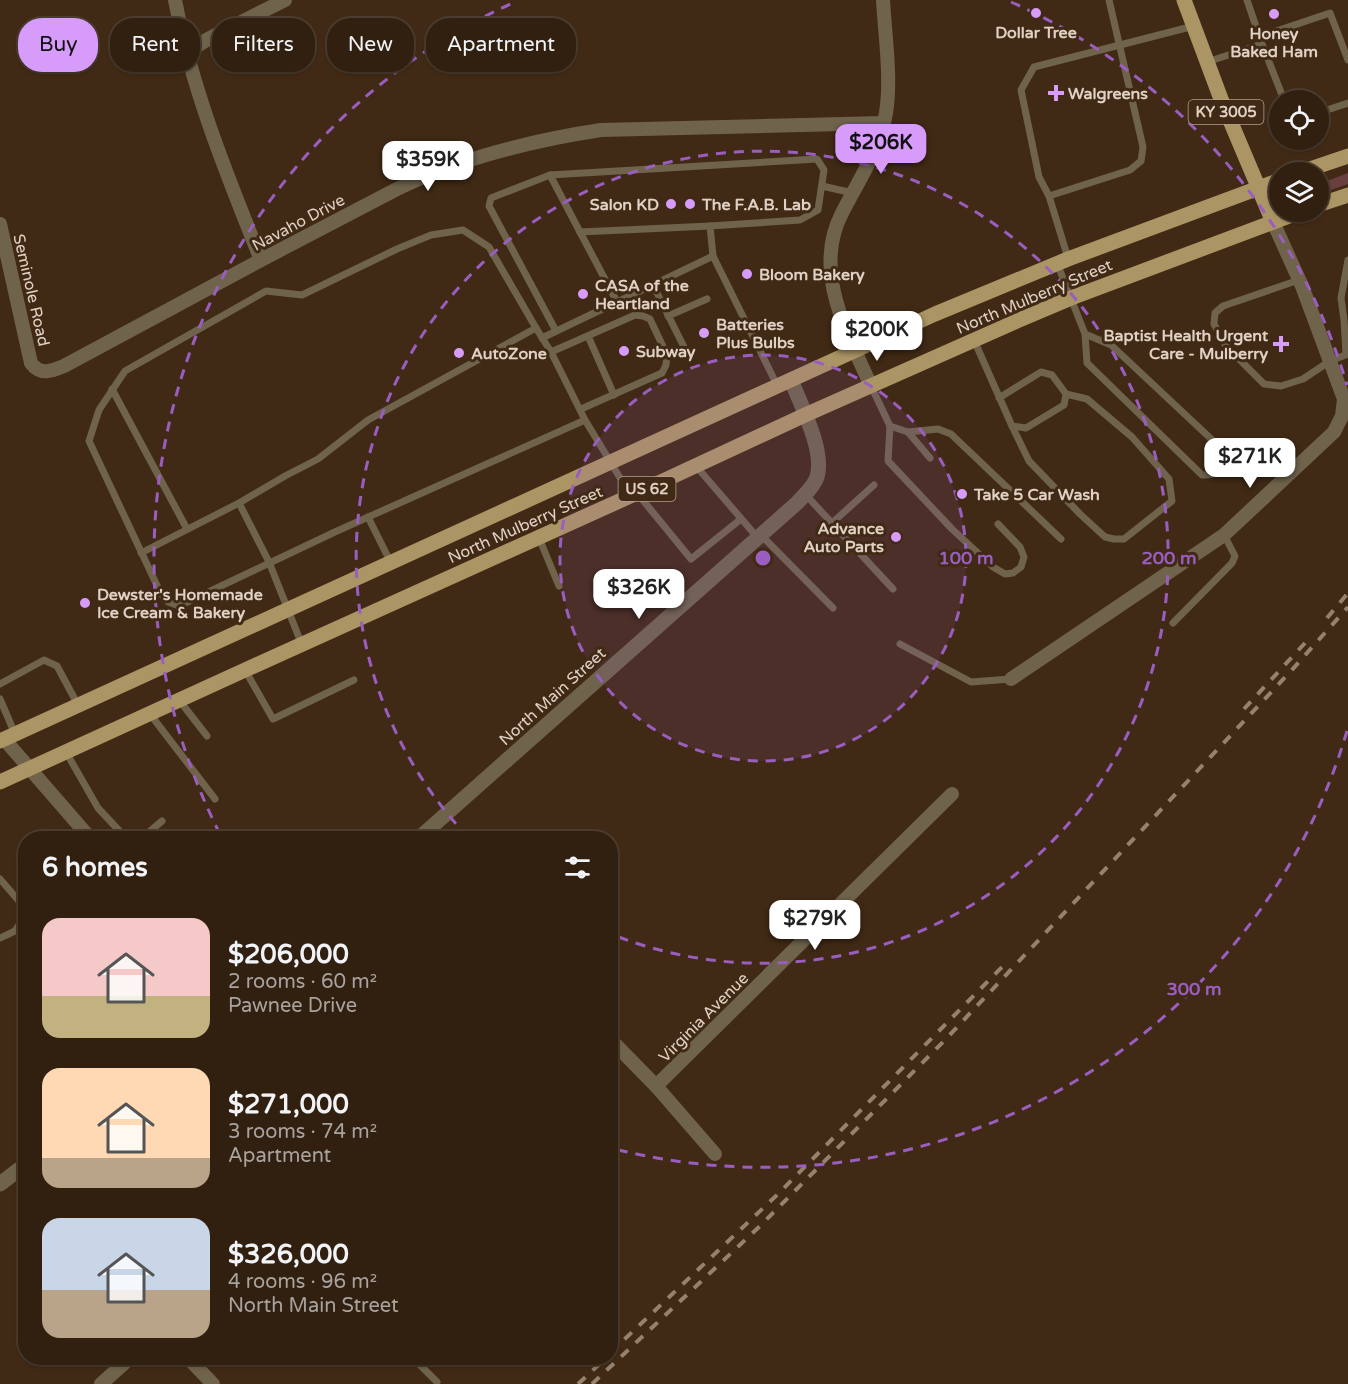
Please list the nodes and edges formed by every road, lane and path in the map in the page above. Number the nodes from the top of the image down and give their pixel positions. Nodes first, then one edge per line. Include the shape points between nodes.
1 (175, 0) edge
2 (285, 0) edge
3 (883, 0) edge
4 (1109, 0) edge
5 (1184, 0) edge
6 (1247, 0) edge
7 (179, 18) edge
8 (1194, 26) junction
9 (1260, 41) junction
10 (200, 44) edge
11 (1120, 45) junction
12 (1348, 60) edge
13 (1207, 62) junction
14 (192, 72) edge
15 (1280, 90) edge
16 (1348, 103) edge
17 (1329, 109) edge
18 (884, 123) junction
19 (1348, 156) edge
20 (1329, 162) edge
21 (550, 175) junction
22 (1269, 184) edge
23 (822, 186) junction
24 (1258, 188) junction
25 (853, 193) junction
26 (1348, 195) edge
27 (1049, 196) junction
28 (1329, 201) edge
29 (1269, 213) edge
30 (1273, 222) joint
31 (0, 224) edge
32 (710, 226) junction
33 (580, 232) junction
34 (713, 256) junction
35 (261, 260) junction
36 (1348, 260) edge
37 (1063, 261) junction
38 (1299, 280) junction
39 (653, 285) junction
40 (1071, 298) junction
41 (707, 299) dead end
42 (617, 302) junction
43 (668, 316) junction
44 (536, 328) junction
45 (556, 331) junction
46 (1085, 334) junction
47 (588, 336) junction
48 (542, 338) junction
49 (974, 340) junction
50 (855, 350) junction
51 (551, 352) junction
52 (1347, 354) edge
53 (689, 357) dead end
54 (1330, 361) junction
55 (31, 363) joint
56 (784, 383) junction
57 (871, 386) junction
58 (112, 389) junction
59 (1066, 394) junction
60 (614, 395) junction
61 (999, 398) junction
62 (581, 409) junction
63 (805, 415) junction
64 (585, 420) junction
65 (890, 426) junction
66 (1012, 426) junction
67 (908, 432) junction
68 (930, 459) dead end
69 (612, 462) junction
70 (696, 465) junction
71 (874, 485) dead end
72 (634, 494) junction
73 (805, 494) junction
74 (239, 502) junction
75 (368, 517) junction
76 (741, 519) junction
77 (832, 523) junction
78 (998, 524) dead end
79 (187, 530) junction
80 (1224, 535) junction
81 (758, 536) junction
82 (539, 538) junction
83 (1061, 539) dead end
84 (141, 553) junction
85 (269, 562) junction
86 (391, 563) junction
87 (559, 586) dead end
88 (893, 589) dead end
89 (833, 608) dead end
90 (288, 610) junction
91 (1173, 623) dead end
92 (900, 644) dead end
93 (302, 645) junction
94 (245, 670) junction
95 (1011, 679) joint
96 (354, 680) dead end
97 (0, 684) edge
98 (0, 699) edge
99 (179, 700) junction
100 (78, 705) junction
101 (150, 714) junction
102 (207, 736) dead end
103 (6, 738) edge
104 (66, 752) junction
105 (29, 769) junction
106 (0, 782) edge
107 (952, 794) dead end
108 (215, 799) dead end
109 (162, 821) dead end
110 (84, 831) edge
111 (119, 831) edge
112 (150, 831) edge
113 (427, 831) edge
114 (0, 879) edge
115 (18, 900) edge
116 (18, 926) edge
117 (0, 938) edge
118 (618, 1047) edge
119 (656, 1086) junction
120 (715, 1154) dead end
121 (18, 1170) edge
122 (0, 1184) edge
123 (122, 1365) edge
124 (195, 1365) edge
125 (420, 1365) edge
126 (437, 1382) dead end
127 (101, 1384) edge
128 (213, 1384) edge

1 - 7 street
2 - 10 street
3 - 18 street via 888,88
4 - 11 lane
5 - 8 main road, KY 3005
6 - 9 lane
8 - 11 lane
8 - 13 main road, KY 3005
9 - 12 lane via 1330,13
9 - 13 lane
9 - 15 lane
11 - 27 lane via 1143,147 1141,161 1130,170
11 - 27 lane via 1034,67 1021,90 1039,177
13 - 24 main road, KY 3005
14 - 35 street via 223,165
16 - 17 lane
18 - 25 street
18 - 35 street, Navaho Drive via 601,130 565,135 417,179
19 - 20 main road
21 - 23 lane via 816,159 824,170
21 - 33 lane
21 - 45 lane via 491,198 489,206
22 - 24 main road, North Mulberry Street / US 62
23 - 25 lane
23 - 32 lane via 818,210 800,220
24 - 29 main road, KY 3005
24 - 37 main road, North Mulberry Street / US 62
25 - 50 street via 840,216 830,266 838,308
26 - 28 main road
27 - 37 lane
30 - 38 street
30 - 40 main road, North Mulberry Street / US 62
31 - 55 street, Seminole Road
32 - 33 lane
32 - 34 lane
33 - 42 lane
34 - 39 lane
34 - 56 lane
35 - 55 street, Navaho Drive via 64,366 42,372
36 - 52 lane via 1341,298
37 - 40 lane
37 - 50 main road, North Mulberry Street / US 62
38 - 54 street
38 - 54 lane via 1223,306 1215,313 1214,324 1226,346 1264,384 1281,386 1303,379
39 - 42 lane
39 - 43 lane
40 - 46 lane
40 - 49 main road, North Mulberry Street / US 62
41 - 43 lane
42 - 45 lane
43 - 53 lane
44 - 48 lane
44 - 58 lane via 489,247 463,230 431,235 302,295 266,291 125,370
44 - 74 lane via 368,420 318,459
45 - 48 lane
46 - 46 lane via 1087,363 1202,475 1210,476 1221,469 1226,458 1224,451 1111,345
47 - 51 lane
47 - 60 lane
47 - 60 lane via 635,315 643,316 650,319 667,355 662,374
48 - 51 lane
49 - 57 main road, North Mulberry Street / US 62
49 - 61 lane
50 - 56 main road, North Mulberry Street / US 62
50 - 57 street
51 - 62 lane
52 - 54 lane
54 - 80 street via 1344,399 1342,416 1334,432
56 - 63 street, North Main Street
56 - 69 main road, North Mulberry Street / US 62
57 - 63 main road, North Mulberry Street / US 62
57 - 65 lane
58 - 79 lane
58 - 84 lane via 99,410 89,441
59 - 61 lane via 1052,375 1041,372
59 - 66 lane via 1064,405 1026,428
59 - 66 lane via 1087,399 1132,437 1169,479 1172,501 1124,538 1105,537 1080,514 1029,461
60 - 62 lane
61 - 66 lane
62 - 64 lane
63 - 70 main road, North Mulberry Street / US 62
63 - 73 street, North Main Street via 819,467
64 - 69 lane
64 - 75 lane
65 - 67 lane
65 - 78 lane via 888,461 993,567 1005,574 1013,573 1021,567 1024,557 1020,547
67 - 68 lane
67 - 83 lane via 938,429 951,434
69 - 72 lane
69 - 86 main road, North Mulberry Street / US 62
70 - 72 main road, North Mulberry Street / US 62
70 - 76 lane
71 - 77 lane
72 - 76 lane via 691,559
72 - 82 main road, North Mulberry Street / US 62
73 - 77 lane
73 - 81 street, North Main Street
74 - 79 lane
74 - 85 lane
75 - 85 lane
75 - 86 lane
76 - 81 lane
77 - 88 lane
79 - 84 lane
80 - 91 lane via 1235,556 1232,563
80 - 95 street
81 - 89 lane
81 - 113 street, North Main Street
82 - 87 lane
82 - 93 main road, North Mulberry Street / US 62
84 - 85 lane via 161,594 179,606
85 - 90 lane
86 - 90 main road, North Mulberry Street / US 62
90 - 93 lane
90 - 100 main road, North Mulberry Street / US 62
92 - 95 lane via 971,682
93 - 94 main road, North Mulberry Street / US 62
94 - 96 lane via 273,719
94 - 99 main road, North Mulberry Street / US 62
97 - 100 lane via 44,660 57,666
98 - 103 lane
99 - 101 main road, North Mulberry Street / US 62
99 - 102 lane
100 - 103 main road, North Mulberry Street / US 62
101 - 104 main road, North Mulberry Street / US 62
101 - 108 lane
103 - 105 street
104 - 105 main road, North Mulberry Street / US 62
104 - 111 lane via 98,808
105 - 106 main road, North Mulberry Street / US 62
105 - 110 street
107 - 119 street, Virginia Avenue
109 - 112 lane
114 - 115 lane
116 - 117 lane
118 - 119 street
119 - 120 street
121 - 122 street
123 - 127 street
124 - 128 street
125 - 126 lane

